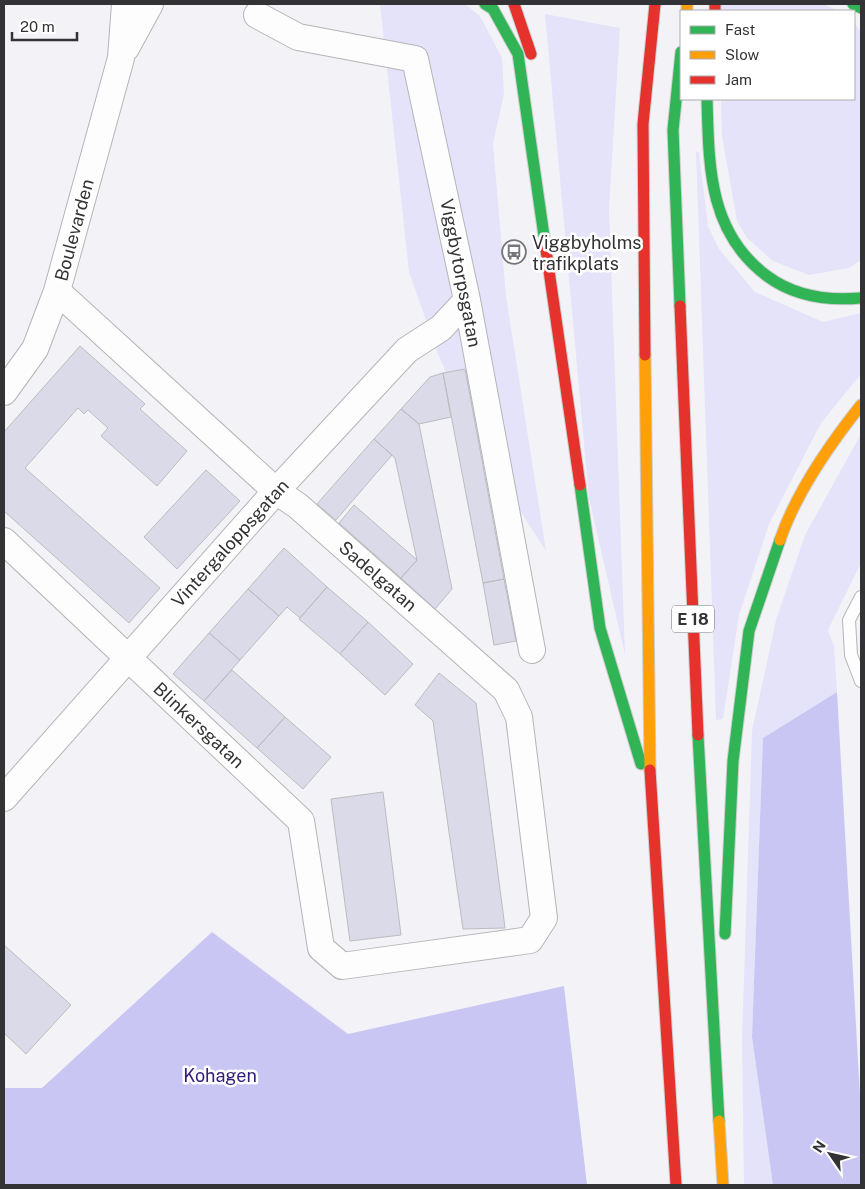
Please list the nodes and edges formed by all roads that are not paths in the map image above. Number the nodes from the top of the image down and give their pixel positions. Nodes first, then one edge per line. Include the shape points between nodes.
1 (125, 4) edge
2 (150, 4) edge
3 (485, 4) edge
4 (514, 4) edge
5 (655, 4) edge
6 (853, 4) edge
7 (861, 8) edge
8 (257, 15) dead end
9 (121, 58) junction
10 (680, 62) edge
11 (707, 100) edge
12 (545, 248) junction
13 (861, 288) edge
14 (57, 291) junction
15 (808, 295) junction
16 (861, 298) edge
17 (467, 300) junction
18 (4, 392) edge
19 (861, 405) edge
20 (276, 491) junction
21 (4, 541) edge
22 (861, 597) edge
23 (532, 650) dead end
24 (128, 657) junction
25 (861, 681) edge
26 (650, 794) junction
27 (4, 798) edge
28 (321, 948) joint
29 (726, 950) dead end
30 (728, 1058) dead end
31 (676, 1185) edge
32 (723, 1185) edge
33 (730, 1185) edge

1 - 9 street, Boulevarden
2 - 9 street, Boulevarden
3 - 12 highway via 492,9 518,54
4 - 12 highway via 530,49 533,72
5 - 26 highway, E 18 via 643,124
6 - 7 highway
8 - 17 street, Viggbytorpsgatan via 298,37 415,59
9 - 14 street, Boulevarden
10 - 32 highway, E 18 via 673,130 700,790
11 - 15 highway via 712,184 731,241 756,268 787,290
12 - 26 highway via 600,628
13 - 15 highway via 851,293
14 - 18 street, Boulevarden via 35,349
14 - 20 street, Sadelgatan
15 - 16 highway via 845,300
17 - 20 street, Vintergaloppsgatan via 441,328 407,350
17 - 23 street, Viggbytorpsgatan
19 - 29 highway via 834,439 786,521 749,631 733,761
20 - 24 street, Vintergaloppsgatan
20 - 28 street, Sadelgatan via 298,506 506,690 520,718 544,918 530,940 342,966
21 - 24 street, Blinkersgatan
22 - 25 lane via 849,620 851,655
24 - 27 street, Vintergaloppsgatan
24 - 28 street, Blinkersgatan via 301,821
26 - 31 highway, E 18
30 - 33 highway

